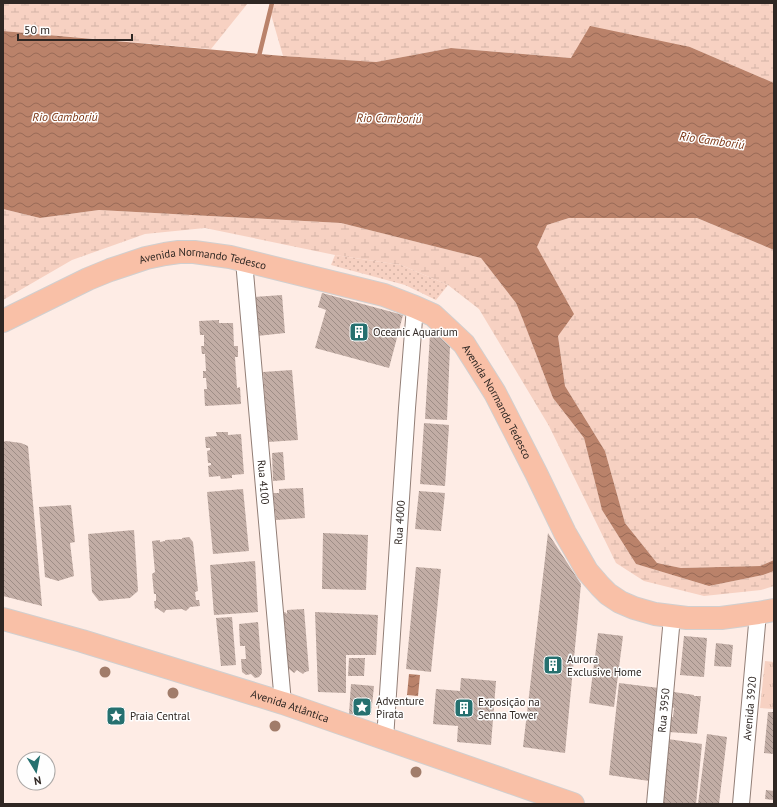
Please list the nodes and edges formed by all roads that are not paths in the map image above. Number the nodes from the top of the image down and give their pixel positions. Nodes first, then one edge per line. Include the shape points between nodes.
1 (244, 261) junction
2 (415, 307) junction
3 (3, 321) edge
4 (766, 612) edge
5 (672, 617) junction
6 (3, 619) edge
7 (283, 703) junction
8 (385, 739) junction
9 (573, 804) edge
10 (655, 804) edge
11 (742, 804) edge

1 - 2 main road, Avenida Normando Tedesco via 384,295
1 - 3 main road, Avenida Normando Tedesco via 194,252 146,258 88,279
1 - 7 street, Rua 4100
2 - 5 main road, Avenida Normando Tedesco via 433,315 464,344 495,393 565,533 591,576 608,594 620,602
2 - 8 street, Rua 4000
4 - 5 main road, Avenida Normando Tedesco via 709,618
4 - 11 street, Avenida 3920
5 - 10 street, Rua 3950
6 - 7 main road, Avenida Atlântica
7 - 8 main road, Avenida Atlântica
8 - 9 main road, Avenida Atlântica

